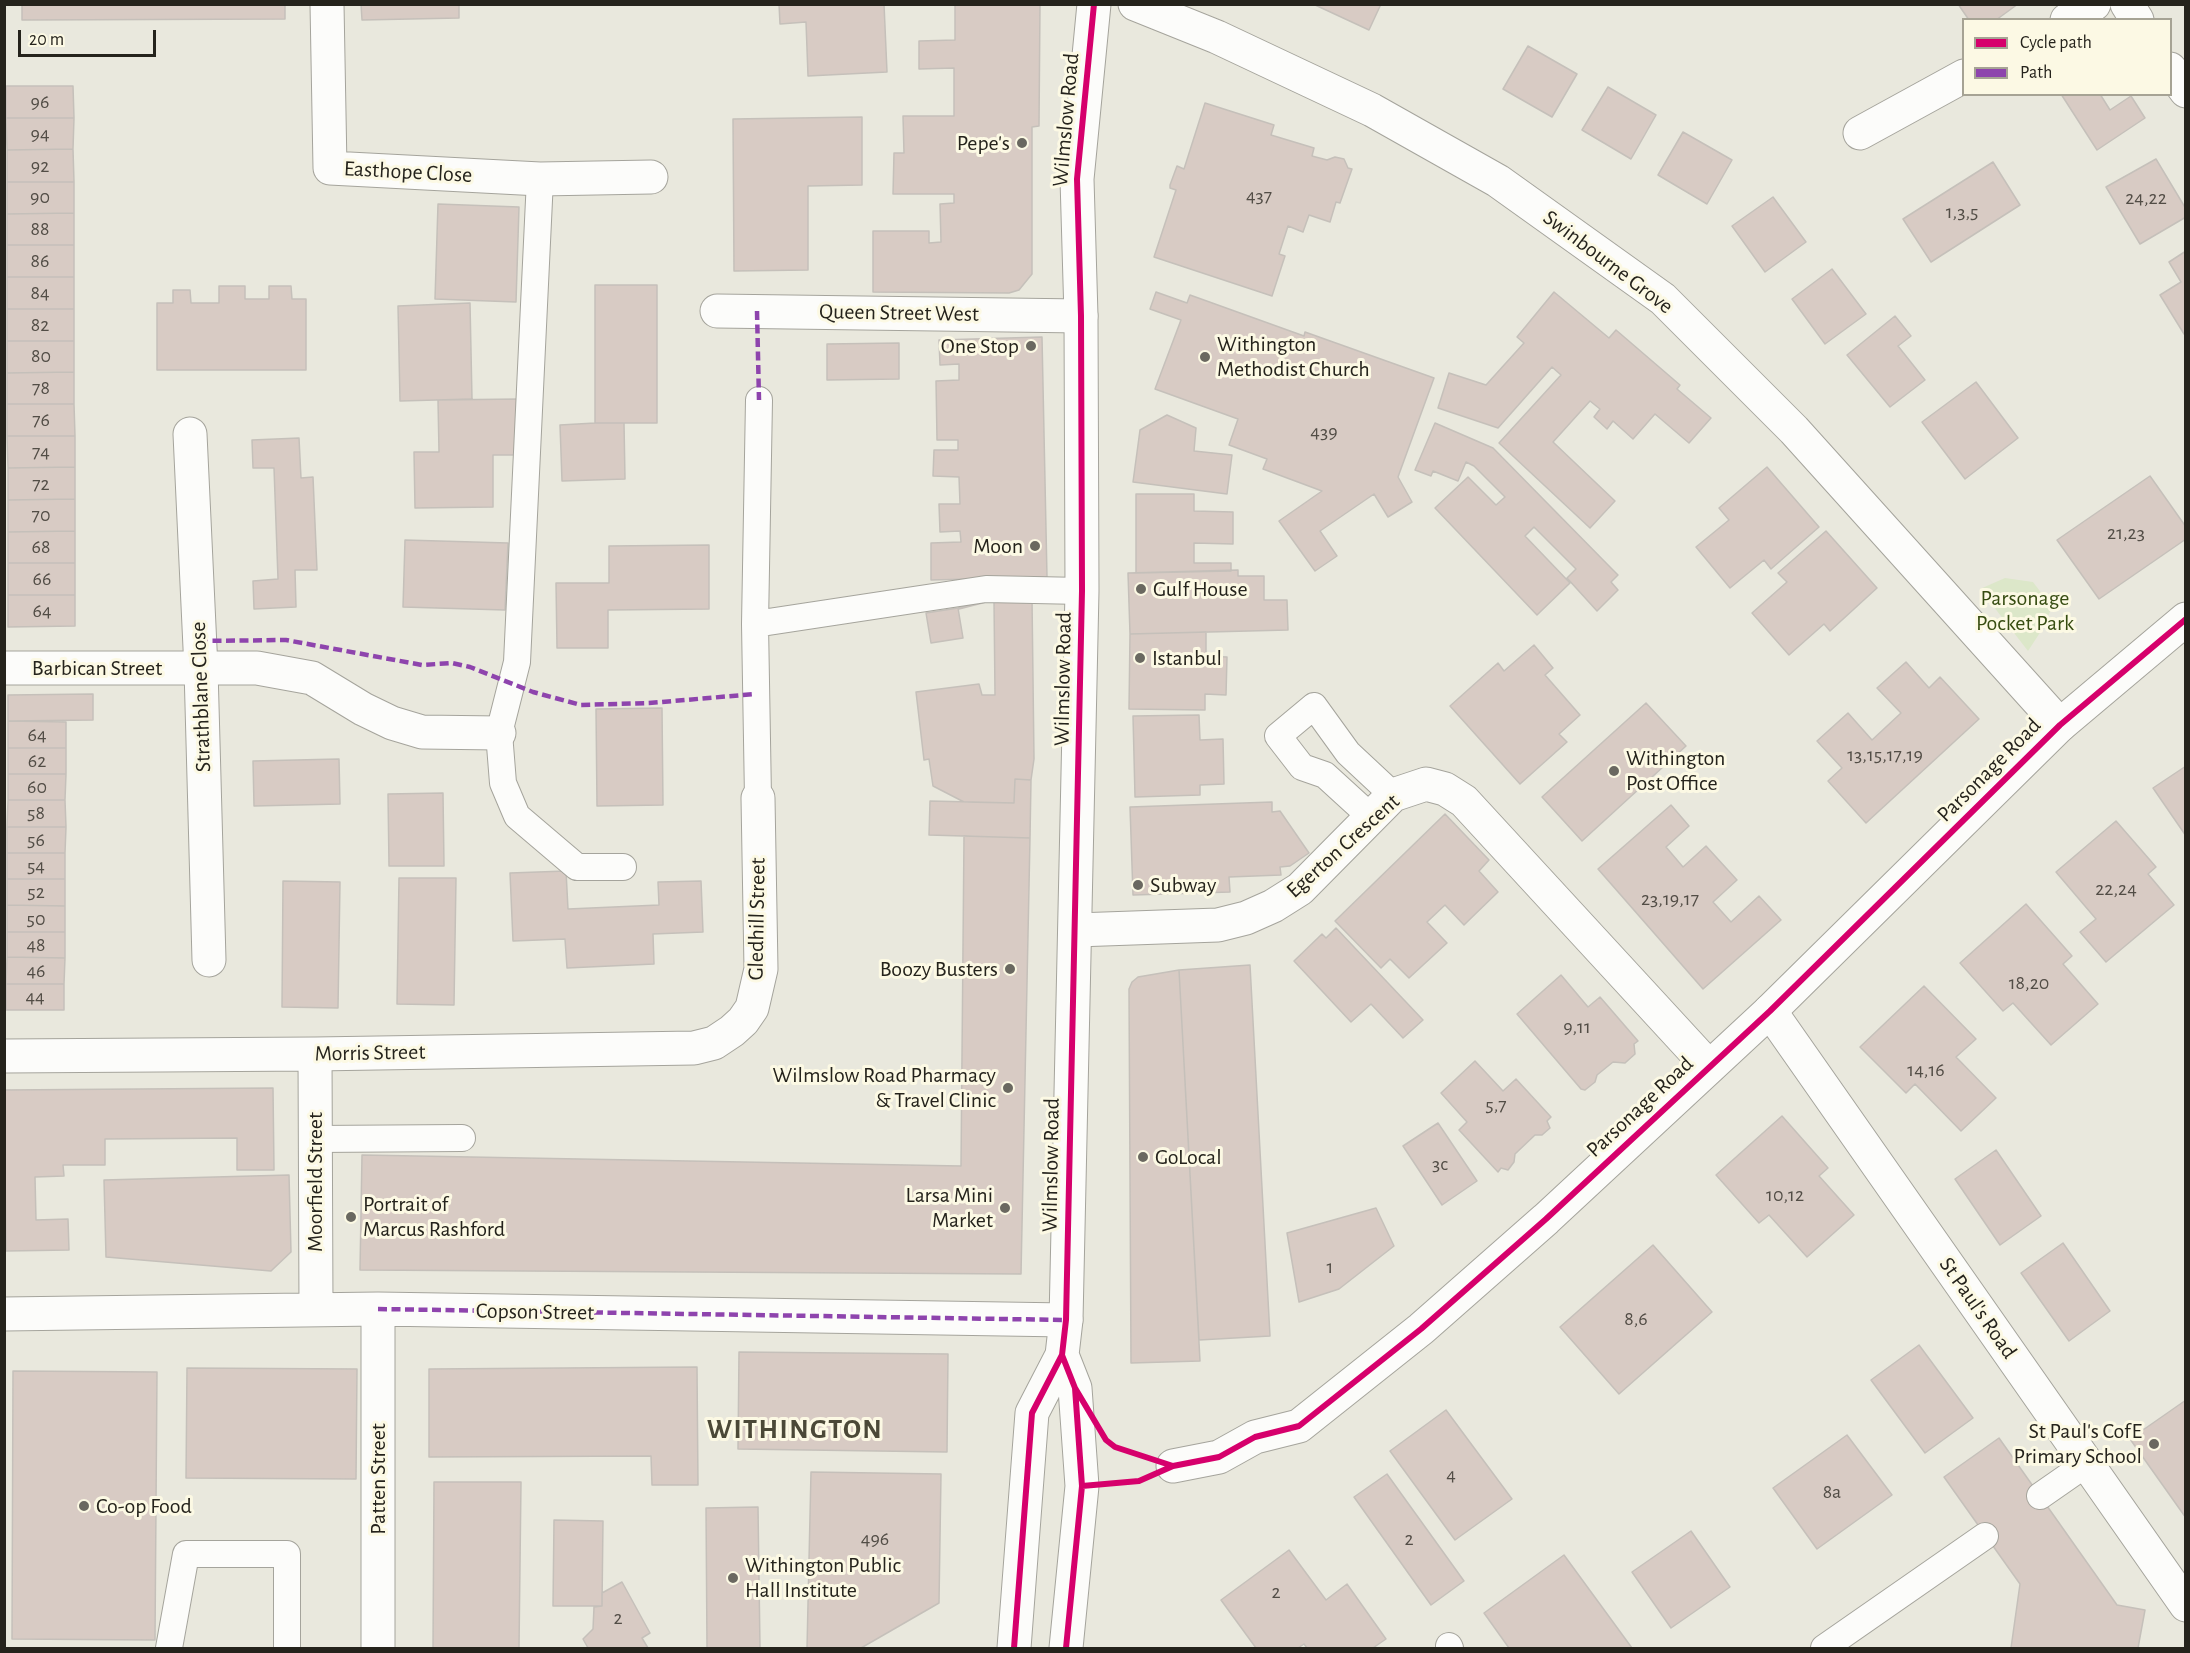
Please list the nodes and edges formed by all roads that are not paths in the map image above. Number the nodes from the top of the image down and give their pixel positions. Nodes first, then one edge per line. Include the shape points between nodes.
1 (327, 4) edge
2 (1094, 4) edge
3 (1135, 4) edge
4 (2094, 4) edge
5 (2127, 4) edge
6 (2070, 18) edge
7 (2136, 18) edge
8 (2172, 72) edge
9 (1962, 77) edge
10 (2186, 91) edge
11 (1860, 133) dead end
12 (651, 177) dead end
13 (540, 178) junction
14 (717, 311) dead end
15 (1081, 316) junction
16 (759, 400) dead end
17 (190, 434) dead end
18 (1082, 591) junction
19 (2186, 619) edge
20 (755, 624) junction
21 (4, 668) edge
22 (201, 669) junction
23 (2060, 725) junction
24 (499, 733) junction
25 (1348, 753) junction
26 (1325, 776) junction
27 (758, 798) joint
28 (1382, 806) junction
29 (623, 867) dead end
30 (1076, 930) junction
31 (209, 960) dead end
32 (1770, 1011) junction
33 (732, 1031) joint
34 (315, 1054) junction
35 (4, 1056) edge
36 (1709, 1067) junction
37 (462, 1138) dead end
38 (315, 1139) junction
39 (316, 1310) junction
40 (378, 1310) junction
41 (4, 1314) edge
42 (1066, 1320) junction
43 (1062, 1355) junction
44 (2086, 1464) junction
45 (1173, 1466) dead end
46 (2040, 1496) dead end
47 (1985, 1536) dead end
48 (2186, 1605) edge
49 (1072, 1646) edge
50 (1009, 1647) edge
51 (169, 1648) edge
52 (287, 1648) edge
53 (378, 1648) edge
54 (1824, 1648) edge

1 - 13 street, Easthope Close via 330,168
2 - 15 street, Wilmslow Road via 1077,179
3 - 23 street, Swinbourne Grove via 1372,110 1498,182 1663,298 1794,430
4 - 6 street
5 - 7 street
8 - 10 street
9 - 11 street
12 - 13 street, Easthope Close
13 - 24 lane via 517,662
14 - 15 street, Queen Street West
15 - 18 street, Wilmslow Road
16 - 20 lane
17 - 22 street, Strathblane Close
18 - 20 lane via 986,589
18 - 30 street, Wilmslow Road
19 - 23 street, Parsonage Road
20 - 27 lane
21 - 22 street, Barbican Street
22 - 24 street, Barbican Street via 257,668 312,678 363,709 422,732
22 - 31 street, Strathblane Close
23 - 32 street, Parsonage Road
24 - 29 lane via 503,783 517,816 577,867
25 - 26 lane
25 - 26 lane via 1314,706 1278,736 1302,768
25 - 28 lane
26 - 28 lane
27 - 33 street, Gledhill Street via 761,969 752,1008
28 - 30 street, Egerton Crescent via 1300,889 1246,918 1218,925
28 - 36 street, Egerton Crescent via 1426,784 1445,789 1464,801
30 - 42 street, Wilmslow Road
32 - 36 street, Parsonage Road
32 - 44 street, St Paul's Road
33 - 34 street, Morris Street via 714,1043 694,1048
34 - 35 street, Morris Street
34 - 38 street, Moorfield Street
36 - 45 street, Parsonage Road via 1421,1329 1299,1426 1255,1437 1219,1457
37 - 38 lane
38 - 39 street, Moorfield Street
39 - 40 street, Copson Street
39 - 41 street, Copson Street
40 - 42 street, Copson Street
40 - 53 street, Patten Street
42 - 43 street, Wilmslow Road
43 - 49 street, Wilmslow Road via 1075,1388 1082,1486
43 - 50 street, Wilmslow Road via 1032,1413
44 - 46 lane
44 - 48 street, St Paul's Road
47 - 54 lane
49 - 50 street
51 - 52 lane via 186,1554 287,1554

